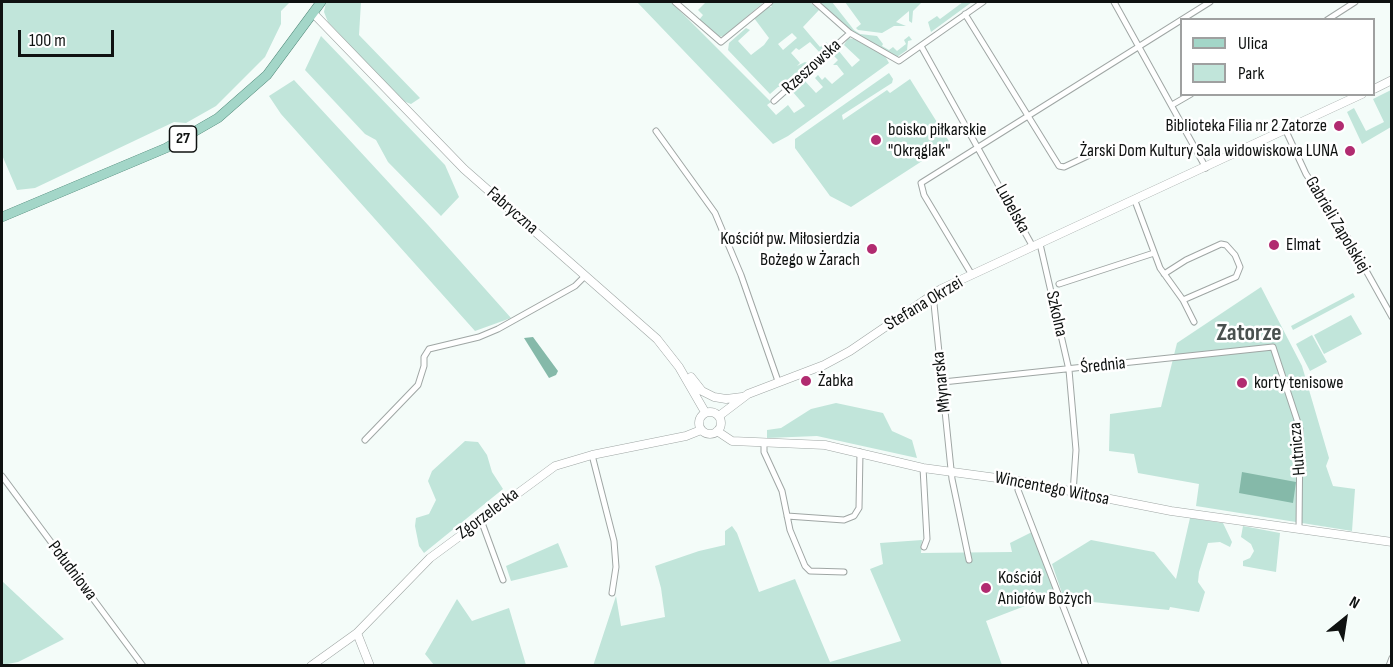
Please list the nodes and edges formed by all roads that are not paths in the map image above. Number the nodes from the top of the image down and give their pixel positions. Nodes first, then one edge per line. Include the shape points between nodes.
1 (321, 2) edge
2 (675, 2) edge
3 (770, 2) edge
4 (815, 2) edge
5 (983, 2) edge
6 (1114, 2) edge
7 (1210, 2) edge
8 (1355, 2) edge
9 (313, 13) junction
10 (965, 14) junction
11 (1184, 18) edge
12 (1330, 18) edge
13 (1180, 21) edge
14 (850, 33) junction
15 (921, 46) junction
16 (1139, 46) junction
17 (1392, 80) edge
18 (1375, 88) edge
19 (1188, 96) edge
20 (1358, 96) edge
21 (774, 101) dead end
22 (1172, 105) junction
23 (1028, 115) junction
24 (656, 131) dead end
25 (1286, 131) junction
26 (977, 146) junction
27 (1096, 152) dead end
28 (1206, 168) junction
29 (1135, 201) junction
30 (2, 217) edge
31 (1037, 246) junction
32 (1154, 253) junction
33 (1164, 274) junction
34 (972, 275) junction
35 (585, 276) junction
36 (1059, 284) dead end
37 (933, 294) junction
38 (1183, 300) junction
39 (1392, 317) edge
40 (1194, 322) dead end
41 (1263, 348) joint
42 (677, 365) junction
43 (1069, 370) junction
44 (778, 381) junction
45 (943, 382) junction
46 (744, 396) junction
47 (705, 412) junction
48 (719, 416) junction
49 (701, 430) junction
50 (717, 431) junction
51 (365, 440) dead end
52 (764, 444) junction
53 (860, 452) junction
54 (592, 455) junction
55 (923, 468) junction
56 (951, 471) junction
57 (2, 476) edge
58 (1019, 481) junction
59 (1073, 493) junction
60 (787, 516) junction
61 (481, 520) junction
62 (1299, 528) junction
63 (1392, 542) edge
64 (924, 548) dead end
65 (969, 560) dead end
66 (844, 572) dead end
67 (502, 580) dead end
68 (612, 593) dead end
69 (357, 633) junction
70 (1392, 658) edge
71 (143, 666) edge
72 (311, 666) edge
73 (370, 666) edge
74 (1086, 666) edge
75 (1389, 666) edge

1 - 9 main road, 27
2 - 3 street via 721,42
4 - 14 street
5 - 10 street
6 - 16 street
7 - 11 street
8 - 12 street
9 - 30 main road, 27 via 267,75 218,118 166,148
9 - 35 street, Fabryczna via 464,169
10 - 15 street
10 - 23 street
13 - 16 street
14 - 15 street via 899,61
14 - 21 street, Rzeszowska
15 - 26 street, Lubelska
16 - 22 street
16 - 23 street
17 - 18 street
19 - 22 street
20 - 25 street, Stefana Okrzei
22 - 28 street
23 - 26 street
23 - 27 street via 1059,166
24 - 44 street via 715,213
25 - 28 street, Stefana Okrzei
25 - 39 street, Gabrieli Zapolskiej via 1306,174 1340,224
26 - 31 street, Lubelska
26 - 34 street via 921,183 924,195
28 - 29 street, Stefana Okrzei
29 - 31 street, Stefana Okrzei
29 - 32 street
31 - 34 street, Stefana Okrzei
31 - 43 street, Szkolna
32 - 33 street
32 - 36 street
33 - 38 street
33 - 38 street via 1221,244 1226,244 1235,255 1240,267 1236,277
34 - 37 street, Stefana Okrzei
35 - 42 street, Fabryczna via 637,319
35 - 51 street via 575,286 498,329 429,349 418,385
37 - 44 street, Stefana Okrzei via 850,351
37 - 45 street, Młynarska
38 - 40 street
41 - 43 street, Średnia
41 - 62 street, Hutnicza via 1274,349 1299,426
42 - 46 street via 708,394 726,399
42 - 47 street, Fabryczna
43 - 45 street, Średnia
43 - 59 street, Szkolna via 1076,450
44 - 46 street, Stefana Okrzei
45 - 56 street, Młynarska
46 - 48 street, Stefana Okrzei
47 - 48 street
47 - 49 street via 699,420
48 - 50 street
49 - 50 street via 710,434
49 - 54 street, Zgorzelecka
50 - 52 street, Wincentego Witosa via 732,441
52 - 53 street, Wincentego Witosa via 825,445
52 - 60 street
53 - 55 street, Wincentego Witosa
53 - 60 street via 859,508 855,516 844,520
54 - 61 street, Zgorzelecka via 555,466
54 - 68 street via 614,541
55 - 56 street, Wincentego Witosa
55 - 64 street via 927,539
56 - 58 street, Wincentego Witosa
56 - 65 street, Młynarska
57 - 71 street, Południowa
58 - 59 street, Wincentego Witosa
58 - 74 street via 1018,490
59 - 62 street, Wincentego Witosa
60 - 66 street via 810,571
61 - 67 street
61 - 69 street, Zgorzelecka via 430,558
62 - 63 street, Wincentego Witosa
69 - 72 street, Zgorzelecka
69 - 73 street
70 - 75 street

